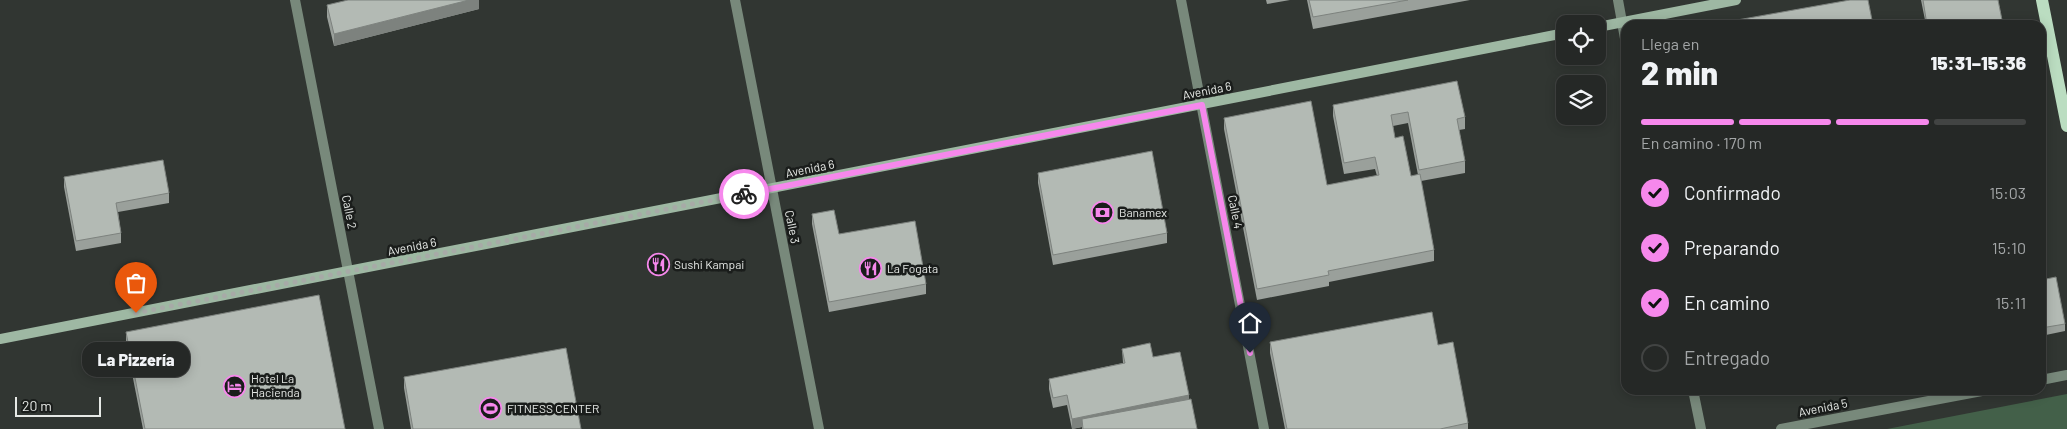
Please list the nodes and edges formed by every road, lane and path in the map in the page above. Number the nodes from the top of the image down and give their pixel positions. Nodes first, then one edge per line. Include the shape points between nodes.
1 (296, 0) edge
2 (735, 0) edge
3 (1181, 0) edge
4 (1618, 0) edge
5 (1736, 0) edge
6 (2042, 0) edge
7 (1622, 20) edge
8 (1632, 20) edge
9 (2046, 20) edge
10 (2046, 20) edge
11 (1621, 22) edge
12 (1606, 25) edge
13 (1556, 35) edge
14 (1202, 105) junction
15 (2067, 126) edge
16 (772, 189) junction
17 (348, 272) junction
18 (0, 339) edge
19 (2067, 375) edge
20 (2046, 379) edge
21 (1694, 395) edge
22 (1961, 395) edge
23 (379, 429) edge
24 (818, 429) edge
25 (1264, 429) edge
26 (1701, 429) edge
27 (1781, 429) edge

1 - 17 street, Calle 2
2 - 16 street, Calle 3
3 - 14 street, Calle 4
4 - 7 street
5 - 8 main road
6 - 10 main road
9 - 15 main road
11 - 12 main road
13 - 14 main road, Avenida 6
14 - 16 main road, Avenida 6
14 - 25 street, Calle 4
16 - 17 main road, Avenida 6
16 - 24 street, Calle 3
17 - 18 main road, Avenida 6
17 - 23 street, Calle 2
19 - 20 street
21 - 26 street
22 - 27 street, Avenida 5

